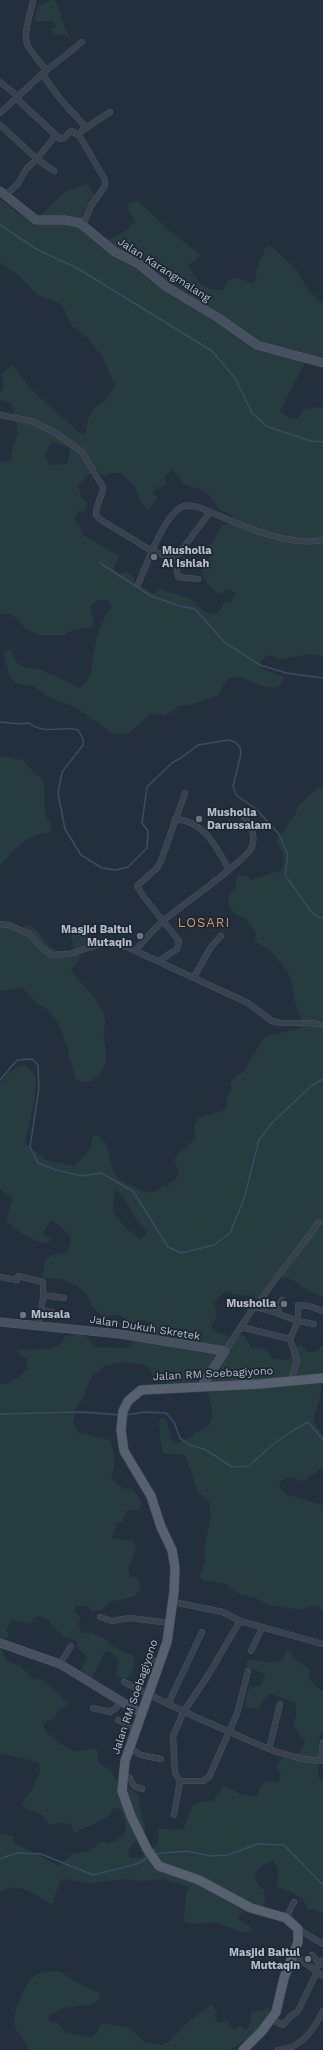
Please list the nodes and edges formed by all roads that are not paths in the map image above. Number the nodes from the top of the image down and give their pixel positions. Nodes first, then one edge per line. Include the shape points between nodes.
1 (33, 0) edge
2 (82, 42) dead end
3 (44, 72) junction
4 (0, 82) edge
5 (17, 97) junction
6 (110, 112) dead end
7 (0, 113) edge
8 (0, 125) edge
9 (80, 133) junction
10 (55, 136) junction
11 (37, 159) junction
12 (54, 170) dead end
13 (2, 193) edge
14 (83, 225) junction
15 (323, 363) edge
16 (0, 415) edge
17 (210, 512) junction
18 (323, 540) edge
19 (152, 551) junction
20 (175, 559) junction
21 (198, 580) dead end
22 (138, 584) dead end
23 (185, 793) dead end
24 (238, 812) dead end
25 (175, 819) junction
26 (229, 870) junction
27 (163, 921) junction
28 (0, 924) edge
29 (220, 936) dead end
30 (136, 950) junction
31 (160, 961) junction
32 (194, 977) junction
33 (323, 1025) edge
34 (319, 1222) dead end
35 (0, 1277) edge
36 (43, 1295) junction
37 (64, 1298) dead end
38 (282, 1300) dead end
39 (256, 1307) junction
40 (41, 1311) junction
41 (323, 1311) edge
42 (52, 1312) dead end
43 (279, 1314) junction
44 (298, 1321) junction
45 (0, 1322) edge
46 (314, 1324) dead end
47 (38, 1325) junction
48 (241, 1327) junction
49 (290, 1340) junction
50 (225, 1351) junction
51 (323, 1378) edge
52 (290, 1381) junction
53 (201, 1387) junction
54 (173, 1602) junction
55 (100, 1618) dead end
56 (240, 1621) junction
57 (170, 1623) junction
58 (262, 1628) junction
59 (202, 1632) dead end
60 (0, 1643) edge
61 (323, 1644) edge
62 (71, 1646) dead end
63 (251, 1651) dead end
64 (148, 1658) dead end
65 (60, 1664) junction
66 (161, 1664) junction
67 (248, 1671) dead end
68 (124, 1682) dead end
69 (150, 1695) junction
70 (121, 1701) junction
71 (168, 1704) junction
72 (280, 1704) dead end
73 (93, 1708) dead end
74 (184, 1711) junction
75 (142, 1714) junction
76 (118, 1720) dead end
77 (136, 1730) junction
78 (229, 1732) junction
79 (323, 1742) edge
80 (130, 1748) junction
81 (269, 1750) junction
82 (161, 1759) dead end
83 (322, 1761) edge
84 (123, 1776) junction
85 (180, 1782) junction
86 (142, 1789) dead end
87 (174, 1815) dead end
88 (294, 1902) dead end
89 (286, 1918) junction
90 (298, 1928) junction
91 (323, 1944) edge
92 (312, 1955) dead end
93 (294, 1956) junction
94 (321, 1962) edge
95 (316, 1971) junction
96 (323, 1976) edge
97 (323, 2011) edge
98 (271, 2019) junction
99 (243, 2050) edge
100 (278, 2050) edge

1 - 3 street via 26,30 26,43
2 - 3 street
3 - 5 street
3 - 9 street via 61,100 84,125
4 - 5 street
5 - 7 street
5 - 10 street
6 - 9 street
8 - 11 street
9 - 10 street via 73,130 62,140
9 - 14 street via 106,183 91,206
10 - 11 street
11 - 12 street
11 - 13 street via 17,185
13 - 14 street, Jalan Karangmalang via 36,220 65,220
14 - 15 street, Jalan Karangmalang via 115,252 138,264 165,286 257,345
16 - 19 street via 31,421 82,452 102,484 103,492 95,512 98,518
17 - 18 street via 284,538 309,542
17 - 19 street via 192,506 181,507 168,522
17 - 20 street
19 - 20 street
19 - 22 street
20 - 21 street via 178,577
23 - 25 street
24 - 26 street via 251,828 253,845
25 - 26 street via 186,820 203,830 211,838
25 - 27 street via 161,861 138,886
26 - 27 street
27 - 30 street
27 - 31 street via 180,944 174,952
28 - 30 street via 29,934 43,950 52,954 69,954 111,943
29 - 32 street
30 - 31 street
31 - 32 street
32 - 33 street via 248,1003 275,1022
34 - 39 street
35 - 36 street via 17,1280 18,1276 40,1281 44,1285
36 - 37 street
36 - 40 street
38 - 43 street via 278,1307
39 - 43 street
39 - 48 street via 251,1309
40 - 42 street
40 - 47 street
41 - 44 street via 298,1305
43 - 44 street
44 - 46 street
44 - 49 street
45 - 47 street, Jalan Dukuh Skretek
47 - 50 street, Jalan Dukuh Skretek via 120,1334
48 - 49 street
48 - 50 street
49 - 52 street via 297,1360
50 - 53 street
51 - 52 main road, Jalan RM Soebagiyono
52 - 53 main road, Jalan RM Soebagiyono
53 - 54 main road, Jalan RM Soebagiyono via 141,1390 132,1396 123,1415 121,1430 124,1451 147,1487 172,1550 175,1568
54 - 56 street via 223,1612
54 - 57 main road, Jalan RM Soebagiyono
55 - 57 street via 112,1621 130,1618
56 - 58 street
56 - 74 street
57 - 66 main road, Jalan RM Soebagiyono
58 - 61 street
58 - 63 street
59 - 71 street
60 - 65 street
62 - 65 street
64 - 66 street
65 - 70 street
66 - 69 main road, Jalan RM Soebagiyono
67 - 78 street via 237,1714
68 - 69 street
69 - 71 street
69 - 75 main road, Jalan RM Soebagiyono
70 - 73 street via 110,1712
70 - 75 street
71 - 74 street
72 - 81 street
74 - 78 street
74 - 85 street via 173,1736 175,1773
75 - 77 main road, Jalan RM Soebagiyono
76 - 77 street
77 - 80 main road, Jalan RM Soebagiyono
78 - 81 street
78 - 85 street via 206,1780
79 - 83 street
80 - 82 street via 141,1755
80 - 84 main road, Jalan RM Soebagiyono
81 - 83 street
84 - 86 street via 130,1778 134,1786
84 - 89 main road, Jalan RM Soebagiyono via 122,1791 131,1816 154,1862 162,1868 199,1880 250,1908
85 - 87 street
88 - 89 street
89 - 90 main road
90 - 91 street
90 - 93 main road
92 - 94 street
93 - 95 street
93 - 98 main road
94 - 95 street
95 - 96 street
95 - 98 street via 298,2011 283,2025
97 - 100 street via 313,2029 299,2045
98 - 99 main road

